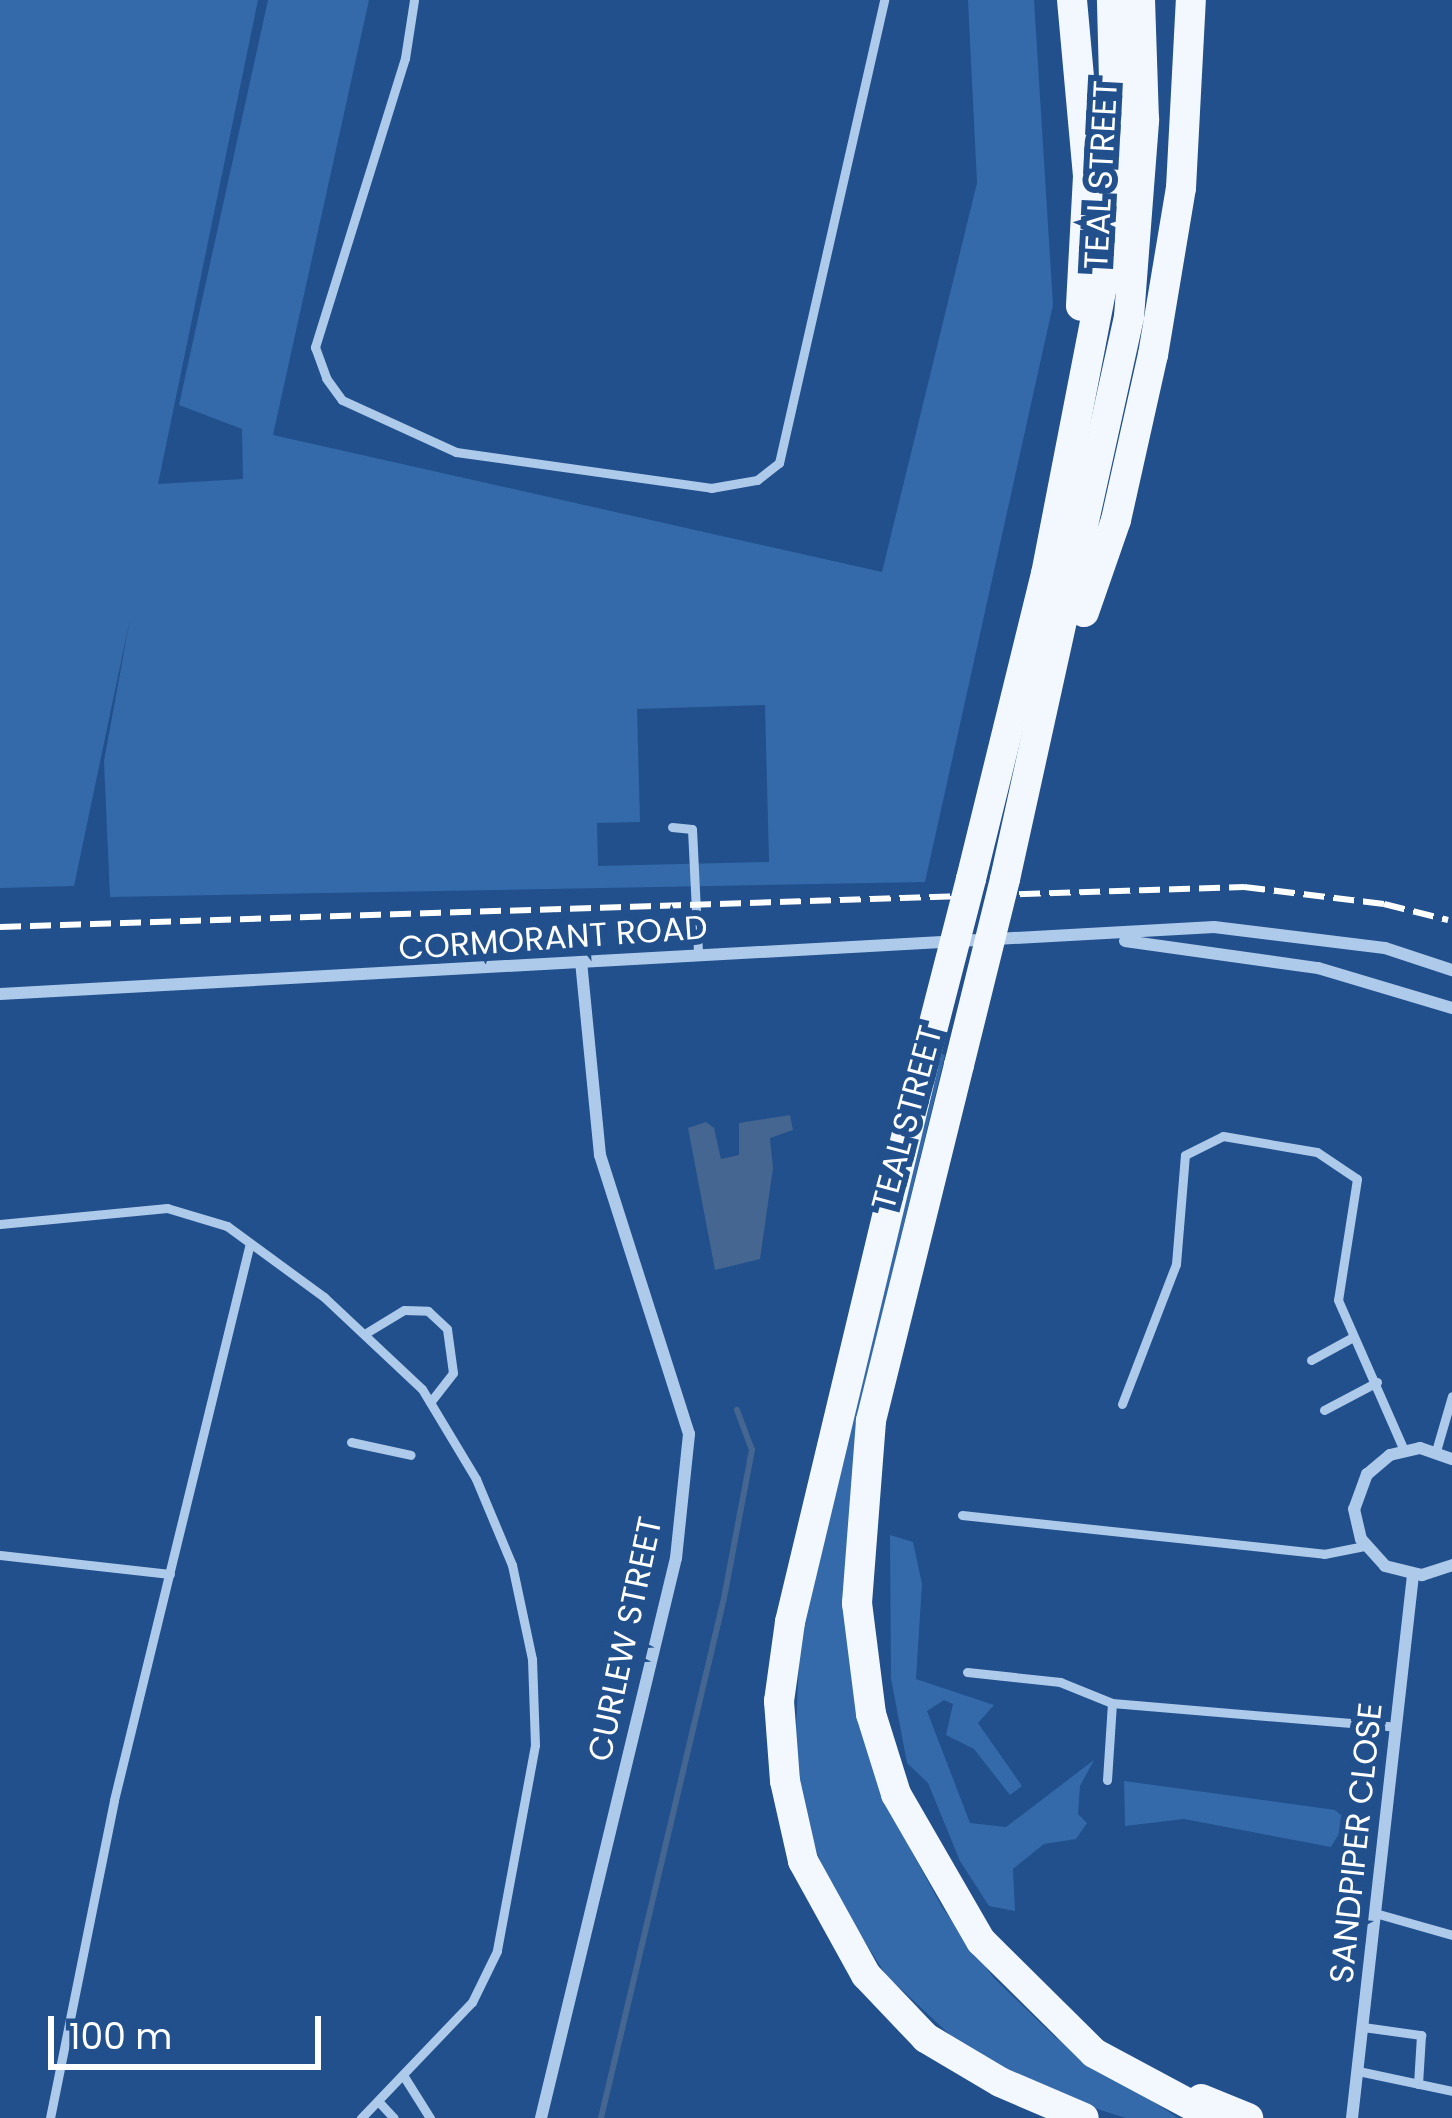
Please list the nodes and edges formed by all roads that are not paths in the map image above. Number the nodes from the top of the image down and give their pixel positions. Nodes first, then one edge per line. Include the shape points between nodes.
1 (414, 0) edge
2 (884, 0) edge
3 (1072, 0) edge
4 (1112, 0) edge
5 (1140, 0) edge
6 (1191, 0) edge
7 (1046, 574) junction
8 (1034, 754) junction
9 (672, 827) dead end
10 (1110, 938) junction
11 (698, 952) junction
12 (580, 962) junction
13 (1452, 970) edge
14 (0, 994) edge
15 (1452, 1008) edge
16 (0, 1224) edge
17 (250, 1243) junction
18 (366, 1333) junction
19 (1353, 1337) junction
20 (1311, 1360) dead end
21 (1377, 1382) junction
22 (1452, 1396) edge
23 (430, 1402) junction
24 (1123, 1404) dead end
25 (1324, 1410) dead end
26 (351, 1442) dead end
27 (1404, 1450) junction
28 (1436, 1451) junction
29 (411, 1455) dead end
30 (1452, 1459) edge
31 (962, 1514) dead end
32 (1364, 1546) junction
33 (0, 1555) edge
34 (1452, 1565) edge
35 (170, 1574) junction
36 (1413, 1575) junction
37 (967, 1672) dead end
38 (1112, 1703) junction
39 (1396, 1727) junction
40 (1108, 1780) dead end
41 (1376, 1913) junction
42 (1452, 1935) edge
43 (1363, 2027) junction
44 (1122, 2071) junction
45 (1358, 2071) junction
46 (403, 2075) junction
47 (1418, 2084) junction
48 (1452, 2091) edge
49 (378, 2101) junction
50 (50, 2118) edge
51 (361, 2118) edge
52 (394, 2118) edge
53 (430, 2118) edge
54 (541, 2118) edge
55 (1084, 2118) edge
56 (1215, 2118) edge
57 (1249, 2118) edge
58 (1352, 2118) edge

1 - 2 lane via 405,58 315,346 326,378 342,400 456,452 711,488 757,480 779,463
3 - 7 main road via 1088,176 1079,332
4 - 7 main road, TEAL STREET via 1116,156 1102,287
5 - 8 main road, TEAL STREET via 1144,120 1129,317
6 - 8 main road via 1181,188 1153,355 1116,520
7 - 55 main road, TEAL STREET, bridge via 790,1622 779,1701 803,1861 866,1975 926,2038
8 - 44 main road, TEAL STREET, bridge via 871,1421 857,1556 863,1678 883,1758 933,1870 1007,1970
9 - 11 lane via 692,830
10 - 11 street, CORMORANT ROAD
10 - 13 street, CORMORANT ROAD via 1237,929 1385,948
10 - 15 street, CORMORANT ROAD via 1318,968
11 - 12 street, CORMORANT ROAD
12 - 14 street, CORMORANT ROAD
12 - 54 street, CURLEW STREET via 600,1155 689,1434 676,1558
16 - 17 lane via 167,1208 196,1212
17 - 18 lane
17 - 35 lane
18 - 23 lane
18 - 23 lane via 404,1310 428,1312 447,1329 454,1372
19 - 20 lane
19 - 21 lane
19 - 24 lane via 1338,1300 1357,1179 1317,1152 1223,1136 1185,1155 1176,1264
21 - 25 lane
21 - 27 lane
22 - 28 lane
23 - 46 lane via 476,1479 512,1564 532,1659 535,1745 521,1848 487,1980
26 - 29 lane
27 - 28 street
27 - 32 street via 1377,1463 1359,1487 1355,1517
28 - 30 street
31 - 32 lane via 1324,1554
32 - 36 street via 1385,1566
33 - 35 lane
34 - 36 street
35 - 50 lane
36 - 39 street, SANDPIPER CLOSE
37 - 38 lane via 1060,1682
38 - 39 lane
38 - 40 lane
39 - 41 street, SANDPIPER CLOSE
41 - 42 lane
41 - 43 street, SANDPIPER CLOSE
43 - 45 street, SANDPIPER CLOSE
43 - 47 lane via 1421,2035
44 - 56 main road, TEAL STREET
44 - 57 main road
45 - 47 lane
45 - 58 street, SANDPIPER CLOSE
46 - 49 lane
46 - 53 lane
47 - 48 lane
49 - 51 lane
49 - 52 lane

